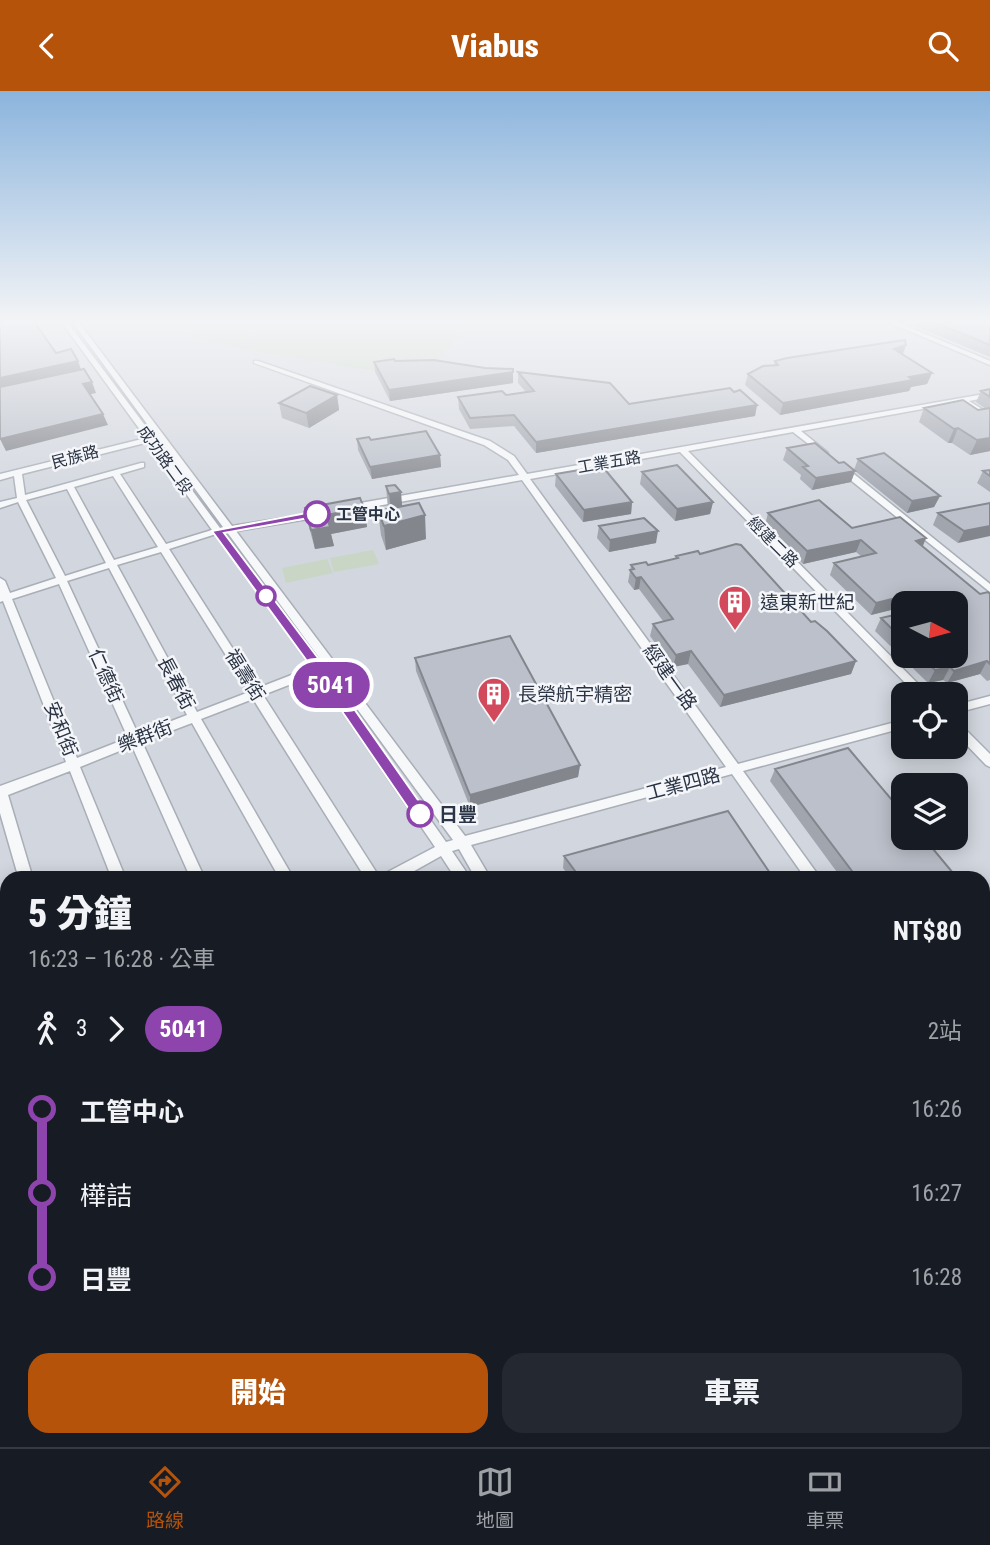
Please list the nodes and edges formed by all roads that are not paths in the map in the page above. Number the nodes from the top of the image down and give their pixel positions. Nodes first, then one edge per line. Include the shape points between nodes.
1 (108, 383) edge
2 (120, 383) edge
3 (317, 383) edge
4 (990, 395) edge
5 (962, 400) junction
6 (990, 417) edge
7 (795, 430) junction
8 (161, 437) junction
9 (149, 438) junction
10 (682, 449) junction
11 (141, 465) dead end
12 (18, 472) junction
13 (116, 472) junction
14 (525, 476) junction
15 (0, 477) edge
16 (69, 485) junction
17 (21, 499) junction
18 (0, 505) edge
19 (223, 530) junction
20 (165, 548) junction
21 (113, 564) junction
22 (0, 580) edge
23 (62, 580) junction
24 (990, 589) edge
25 (3, 598) edge
26 (325, 667) junction
27 (911, 682) edge
28 (256, 693) junction
29 (990, 700) edge
30 (968, 706) edge
31 (194, 716) junction
32 (891, 727) edge
33 (968, 739) edge
34 (135, 741) junction
35 (990, 762) edge
36 (75, 763) junction
37 (737, 770) junction
38 (0, 792) edge
39 (462, 842) junction
40 (443, 849) junction
41 (24, 871) edge
42 (116, 871) edge
43 (194, 871) edge
44 (282, 871) edge
45 (369, 871) edge
46 (402, 871) edge
47 (458, 871) edge
48 (479, 871) edge
49 (808, 871) edge

1 - 9 street, 成功路二段
2 - 8 street, 成功路二段
3 - 14 street, 經建一路 via 487,443 511,458
4 - 5 street, 工業五路
5 - 6 street
5 - 7 street, 工業五路
7 - 10 street, 工業五路
7 - 24 street
8 - 9 street
8 - 19 street, 成功路二段
9 - 12 street, 民族路
9 - 19 street, 成功路二段
10 - 14 street, 工業五路
10 - 27 street, 經建二路
11 - 13 street
12 - 15 street, 民族路
12 - 17 street, 仁德街
13 - 16 street
13 - 20 street, 福壽街
14 - 19 street, 工業五路
14 - 37 street, 經建一路
16 - 17 street
16 - 21 street, 長春街
17 - 18 street
17 - 23 street, 仁德街
19 - 20 street, 工業五路
19 - 26 street
20 - 21 street, 工業五路
20 - 28 street, 福壽街
21 - 23 street, 工業五路
21 - 31 street, 長春街
22 - 25 street, 安和街
23 - 25 street, 工業五路
23 - 34 street, 仁德街
25 - 36 street, 安和街
26 - 28 street, 樂群街
26 - 39 street
26 - 40 street
28 - 31 street, 樂群街
28 - 45 street, 福壽街
29 - 30 street
31 - 34 street, 樂群街
31 - 44 street, 長春街
32 - 37 street, 工業四路
33 - 35 street
34 - 36 street, 樂群街
34 - 43 street, 仁德街
36 - 38 street, 樂群街
36 - 42 street, 安和街
37 - 39 street, 工業四路
37 - 49 street, 經建一路
38 - 41 street
39 - 40 street, 工業四路
39 - 48 street
40 - 46 street, 工業四路
40 - 47 street

